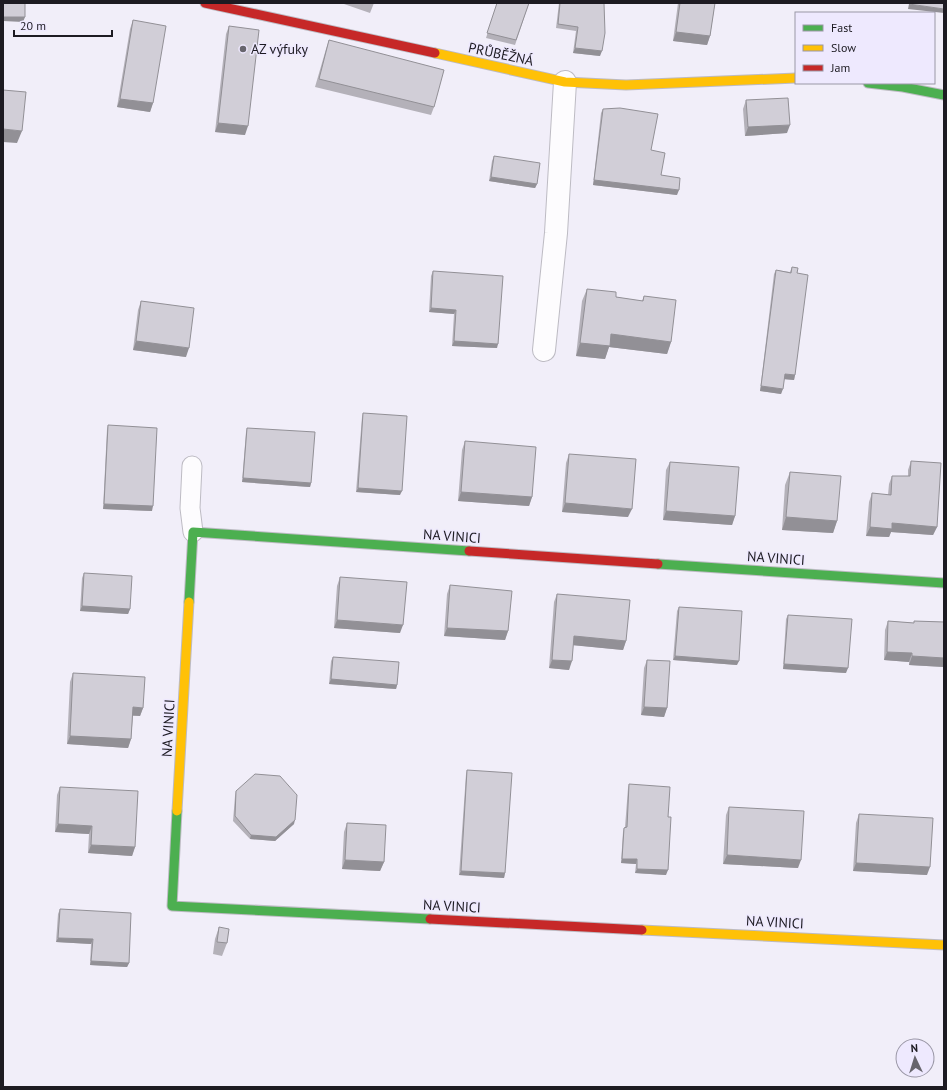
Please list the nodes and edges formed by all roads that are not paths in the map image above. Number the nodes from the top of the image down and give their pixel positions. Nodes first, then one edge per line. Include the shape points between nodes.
1 (205, 3) edge
2 (795, 78) edge
3 (565, 82) junction
4 (877, 84) edge
5 (944, 95) edge
6 (544, 350) dead end
7 (192, 466) dead end
8 (193, 532) junction
9 (944, 583) edge
10 (944, 945) edge

1 - 3 street, PRŮBĚŽNÁ
2 - 3 street, PRŮBĚŽNÁ via 626,85
3 - 6 street via 556,233
4 - 5 street
7 - 8 lane via 190,508
8 - 9 street, NA VINICI
8 - 10 street, NA VINICI via 172,906

